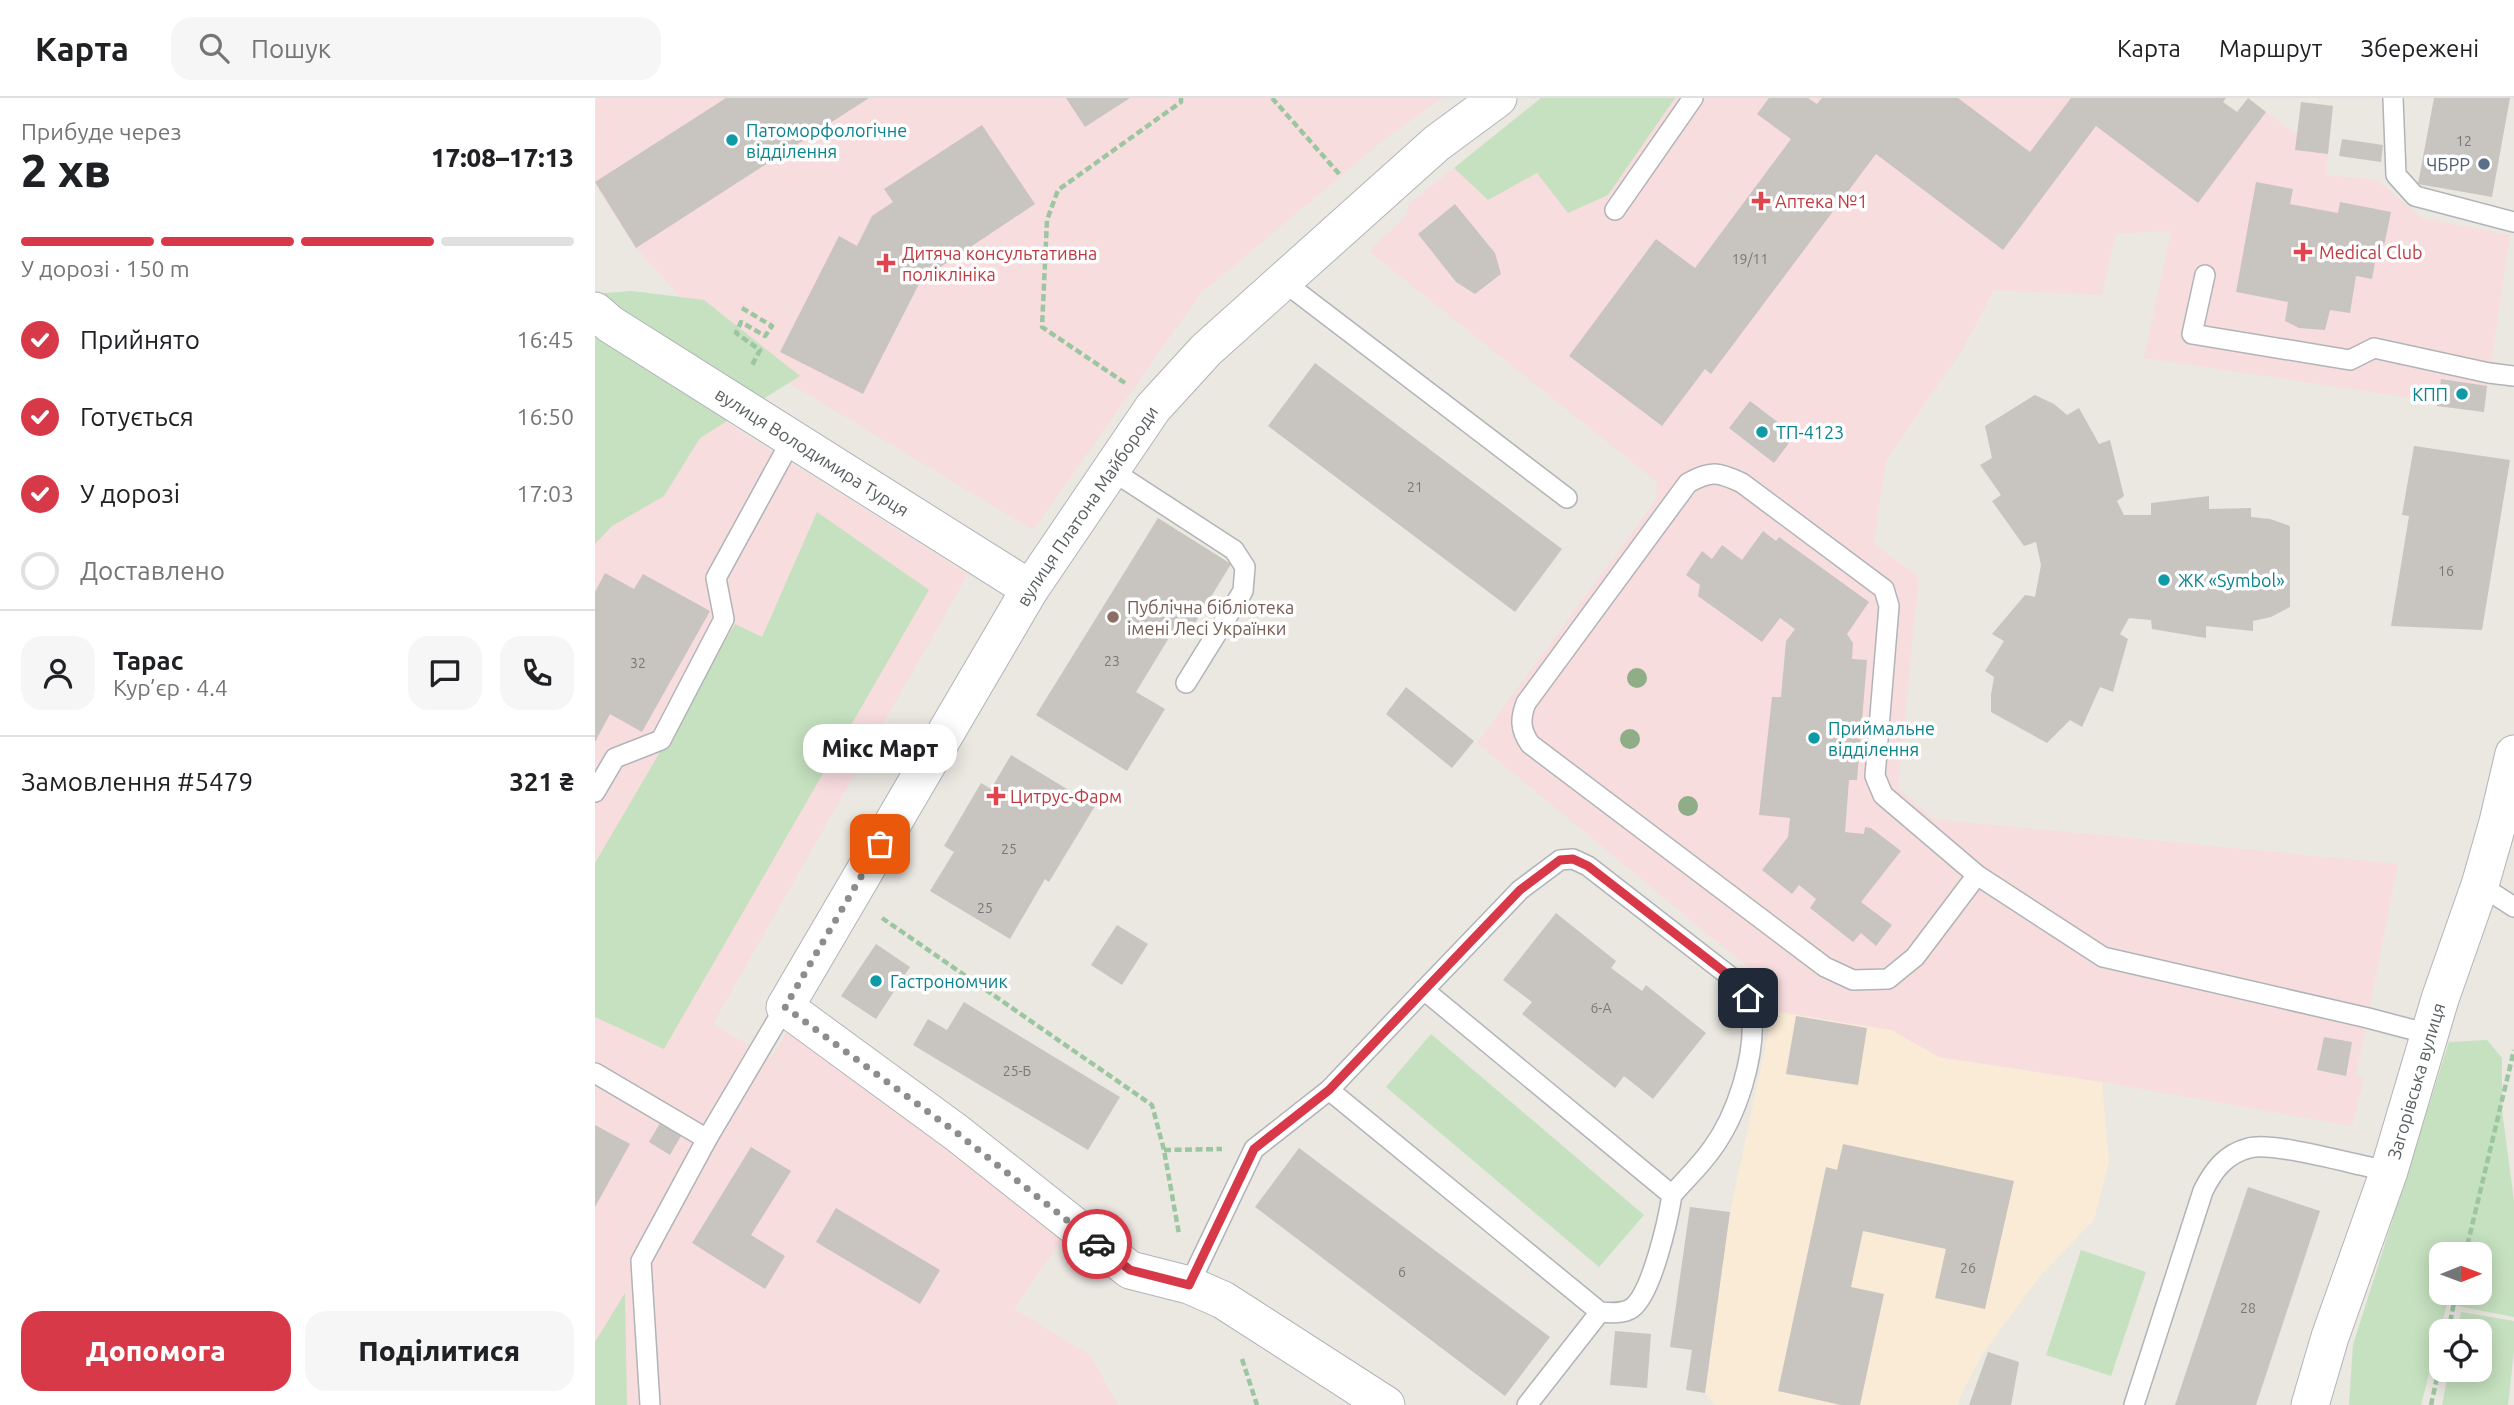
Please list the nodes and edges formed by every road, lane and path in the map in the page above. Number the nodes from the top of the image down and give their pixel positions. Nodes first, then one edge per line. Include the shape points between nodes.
1 (1188, 98) edge
2 (1272, 98) edge
3 (1498, 98) edge
4 (1693, 98) edge
5 (2393, 98) edge
6 (1181, 100) edge
7 (1343, 178) dead end
8 (1615, 210) dead end
9 (2514, 222) edge
10 (2205, 275) dead end
11 (1284, 282) junction
12 (742, 308) dead end
13 (595, 311) edge
14 (747, 374) dead end
15 (2514, 376) edge
16 (1133, 388) dead end
17 (792, 439) junction
18 (1111, 470) junction
19 (1567, 498) dead end
20 (1030, 589) junction
21 (1186, 683) dead end
22 (2514, 754) edge
23 (595, 792) edge
24 (1977, 875) junction
25 (2480, 885) junction
26 (2514, 907) edge
27 (875, 914) dead end
28 (1424, 990) junction
29 (785, 1007) junction
30 (2429, 1034) junction
31 (2514, 1050) edge
32 (595, 1073) edge
33 (1329, 1090) junction
34 (707, 1139) junction
35 (1254, 1149) junction
36 (1164, 1150) junction
37 (2389, 1171) junction
38 (1672, 1195) junction
39 (2468, 1242) edge
40 (1189, 1285) junction
41 (1600, 1312) junction
42 (2436, 1382) edge
43 (1532, 1404) edge
44 (650, 1405) edge
45 (1386, 1405) edge
46 (2134, 1405) edge
47 (2309, 1405) edge
48 (2431, 1405) edge

1 - 6 path
2 - 7 path
3 - 11 street, вулиця Платона Майбороди via 1437,143
4 - 8 lane
5 - 9 lane via 2396,174 2415,196
6 - 16 path via 1058,190 1047,220 1042,327
10 - 15 lane via 2192,334 2350,360 2374,348
11 - 18 street, вулиця Платона Майбороди via 1206,350 1153,408
11 - 19 lane
12 - 14 path via 772,326 765,336 741,322 736,333 760,350
13 - 17 street, вулиця Володимира Турця
17 - 20 street, вулиця Володимира Турця
17 - 23 lane via 716,578 725,620 661,740 615,758
18 - 20 street, вулиця Платона Майбороди
18 - 21 lane via 1234,550 1245,567 1243,591
20 - 29 street, вулиця Платона Майбороди
22 - 25 street, Загорівська вулиця
24 - 24 lane via 1883,795 1875,776 1889,606 1884,589 1742,483 1723,474 1704,474 1688,483 1526,703 1521,718 1530,744 1825,967 1853,980 1888,979 1915,957
24 - 30 lane via 2103,957
25 - 26 lane
25 - 30 street, Загорівська вулиця
27 - 36 path via 1152,1105
28 - 33 lane
28 - 38 lane
28 - 38 lane via 1520,890 1560,860 1573,859 1741,985 1752,1014 1742,1090 1712,1149
29 - 34 lane
29 - 40 street via 957,1133 1130,1270
30 - 37 street, Загорівська вулиця
31 - 39 path
32 - 34 lane
33 - 35 lane
33 - 41 lane
34 - 44 lane via 641,1261
35 - 36 path
35 - 40 lane
36 - 40 path
37 - 46 lane via 2279,1148 2251,1147 2230,1155 2212,1172 2203,1191
37 - 47 street, Загорівська вулиця
38 - 41 lane via 1666,1230 1642,1298 1630,1309
40 - 45 street via 1223,1300
41 - 43 lane
42 - 48 path

